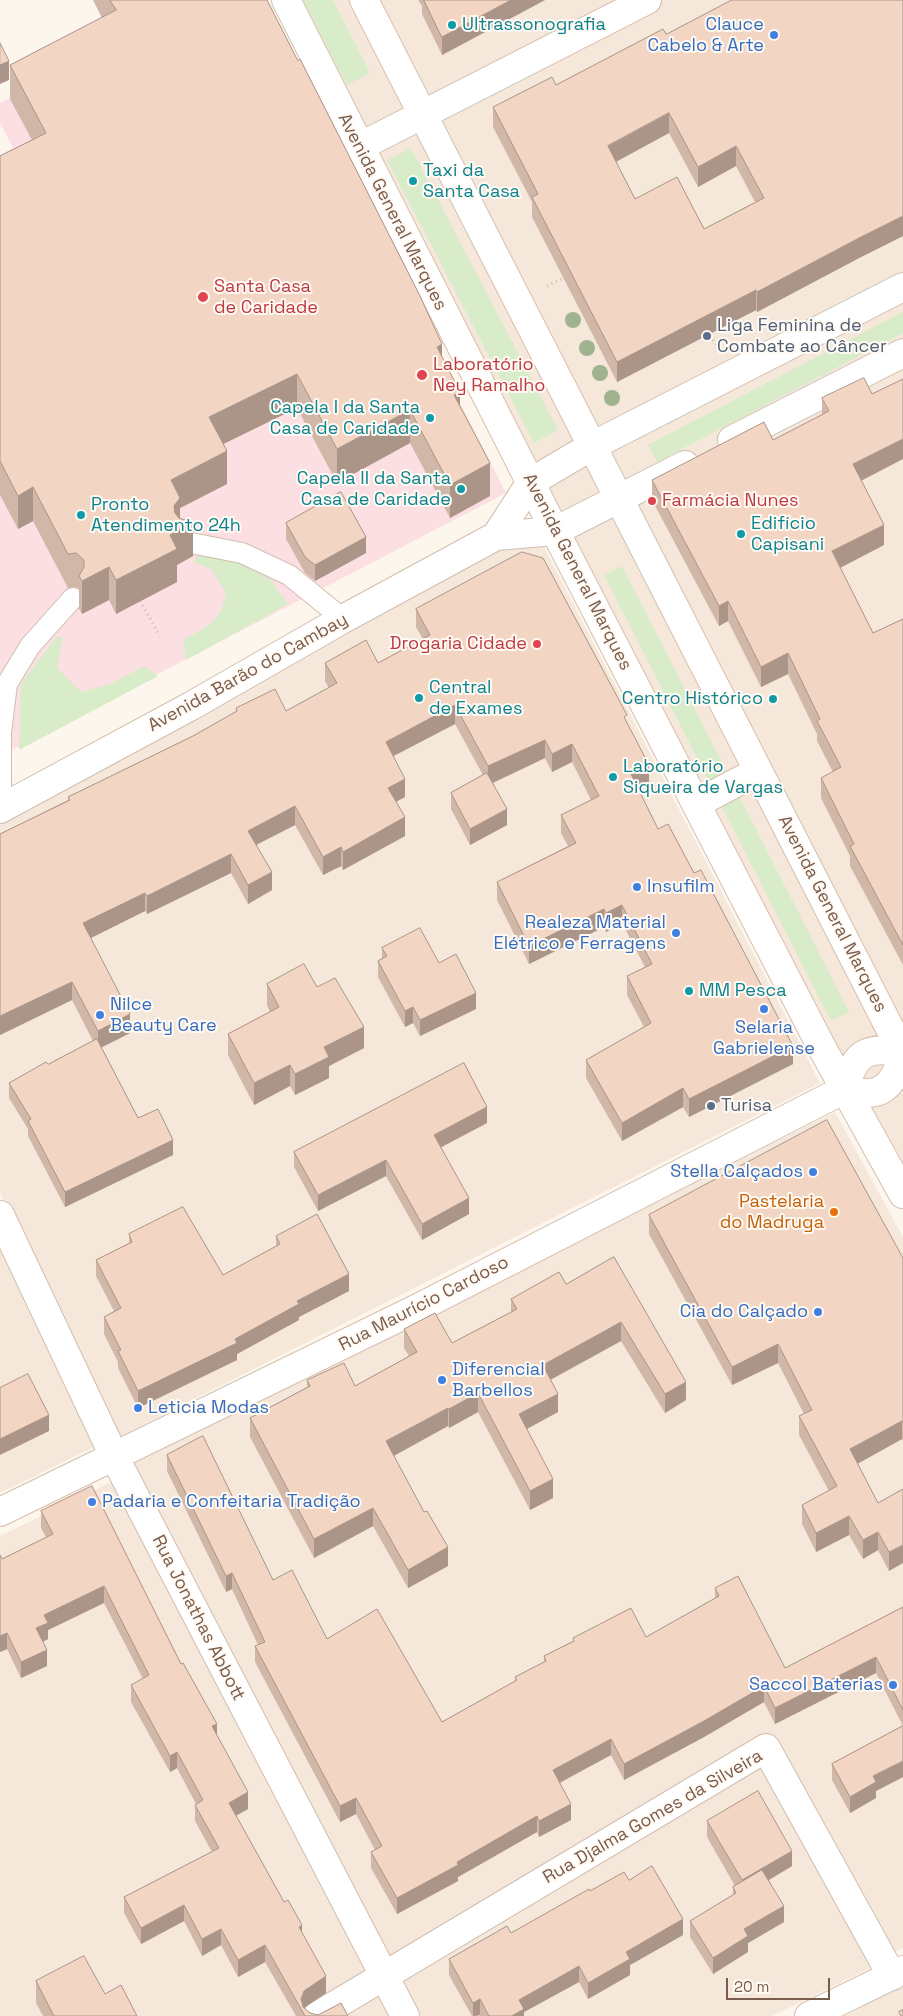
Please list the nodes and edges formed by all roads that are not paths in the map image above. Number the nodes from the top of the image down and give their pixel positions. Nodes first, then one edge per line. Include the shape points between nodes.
1 (286, 0) edge
2 (364, 0) edge
3 (647, 0) edge
4 (422, 114) junction
5 (359, 147) junction
6 (903, 287) edge
7 (903, 353) edge
8 (592, 446) junction
9 (531, 482) junction
10 (619, 498) junction
11 (555, 531) junction
12 (496, 536) junction
13 (186, 542) edge
14 (73, 598) dead end
15 (343, 619) junction
16 (758, 771) junction
17 (696, 804) junction
18 (0, 808) edge
19 (903, 1054) edge
20 (846, 1089) junction
21 (903, 1194) edge
22 (0, 1215) edge
23 (114, 1456) junction
24 (0, 1512) edge
25 (897, 1973) edge
26 (384, 1976) junction
27 (316, 2016) edge
28 (405, 2016) edge
29 (810, 2016) edge

1 - 5 street, Avenida General Marques
2 - 4 street, Avenida General Marques
3 - 4 street
4 - 5 street
4 - 8 street, Avenida General Marques
5 - 9 street, Avenida General Marques
6 - 8 street, Avenida Barão do Cambay
7 - 10 street, Avenida Barão do Cambay
8 - 9 street, Avenida Barão do Cambay
8 - 10 street, Avenida General Marques
9 - 11 street, Avenida General Marques
9 - 12 street, Avenida Barão do Cambay
10 - 11 street, Avenida Barão do Cambay
10 - 16 street, Avenida General Marques
11 - 12 street, Avenida Barão do Cambay
11 - 17 street, Avenida General Marques
12 - 15 street, Avenida Barão do Cambay
13 - 15 lane via 242,553 289,575
14 - 18 lane via 30,646 7,684 1,733
15 - 18 street, Avenida Barão do Cambay via 191,706
16 - 17 street
16 - 19 street, Avenida General Marques
17 - 20 street, Avenida General Marques
19 - 20 street via 897,1074 887,1088 872,1093
19 - 20 street via 885,1049 871,1050 857,1058 850,1070
20 - 21 street, Avenida General Marques
20 - 23 street, Rua Maurício Cardoso via 418,1308
22 - 23 street, Rua Jonathas Abbott
23 - 24 street, Rua Maurício Cardoso
23 - 26 street, Rua Jonathas Abbott
25 - 26 street, Rua Djalma Gomes da Silveira via 766,1748
25 - 29 street
26 - 27 street, Rua Djalma Gomes da Silveira
26 - 28 street, Rua Jonathas Abbott

